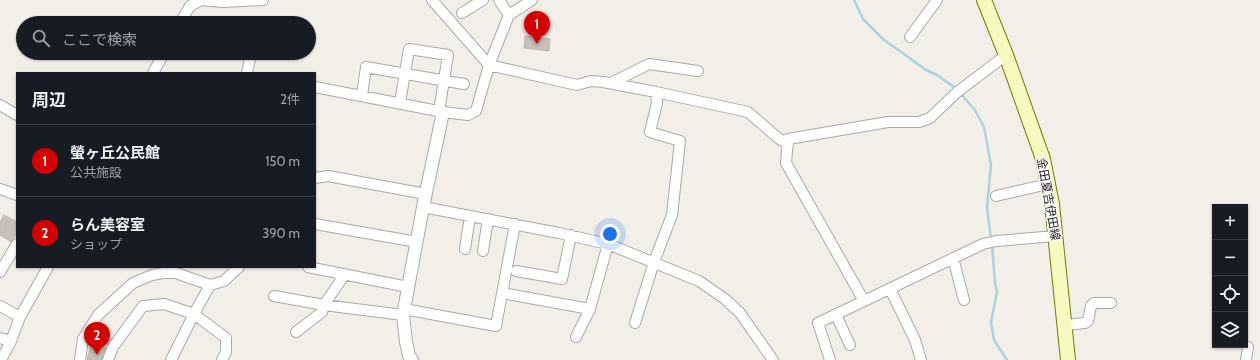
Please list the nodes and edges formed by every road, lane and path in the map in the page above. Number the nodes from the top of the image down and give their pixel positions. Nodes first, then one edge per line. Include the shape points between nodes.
1 (263, 0) edge
2 (432, 0) edge
3 (483, 0) edge
4 (499, 0) edge
5 (532, 0) edge
6 (937, 0) edge
7 (984, 0) edge
8 (462, 13) dead end
9 (509, 15) junction
10 (184, 16) edge
11 (910, 37) dead end
12 (1006, 55) junction
13 (160, 60) edge
14 (250, 60) edge
15 (488, 65) junction
16 (698, 71) dead end
17 (154, 72) edge
18 (247, 72) edge
19 (405, 74) junction
20 (444, 81) junction
21 (611, 83) junction
22 (464, 84) dead end
23 (316, 87) edge
24 (656, 92) junction
25 (362, 95) junction
26 (400, 103) junction
27 (0, 105) edge
28 (441, 111) junction
29 (16, 114) edge
30 (788, 144) junction
31 (316, 178) edge
32 (1048, 184) junction
33 (0, 189) edge
34 (426, 194) junction
35 (16, 195) edge
36 (996, 196) dead end
37 (423, 207) junction
38 (470, 216) junction
39 (488, 219) junction
40 (316, 224) edge
41 (515, 224) junction
42 (571, 235) junction
43 (1056, 236) junction
44 (417, 242) junction
45 (608, 244) junction
46 (16, 246) edge
47 (465, 249) dead end
48 (483, 251) dead end
49 (954, 258) junction
50 (654, 262) junction
51 (47, 268) edge
52 (238, 268) edge
53 (313, 268) edge
54 (516, 271) dead end
55 (0, 272) edge
56 (344, 274) junction
57 (210, 285) junction
58 (408, 287) junction
59 (890, 289) junction
60 (502, 293) junction
61 (274, 296) dead end
62 (964, 300) dead end
63 (864, 301) junction
64 (1111, 303) dead end
65 (0, 306) edge
66 (324, 306) junction
67 (590, 309) junction
68 (404, 312) junction
69 (194, 314) junction
70 (836, 315) junction
71 (20, 317) junction
72 (635, 323) dead end
73 (1065, 325) junction
74 (296, 332) dead end
75 (576, 337) dead end
76 (0, 338) edge
77 (11, 341) junction
78 (850, 345) dead end
79 (1248, 348) dead end
80 (1, 360) edge
81 (80, 360) edge
82 (108, 360) edge
83 (171, 360) edge
84 (222, 360) edge
85 (412, 360) edge
86 (773, 360) edge
87 (830, 360) edge
88 (922, 360) edge
89 (1068, 360) edge
90 (1246, 360) edge

1 - 10 street via 201,0 190,6
2 - 15 street
3 - 8 street
4 - 9 street
5 - 9 street
6 - 11 street
7 - 12 main road, 金田夏吉伊田線
9 - 15 street
12 - 30 street via 960,90 930,118 919,122 888,122 788,139
12 - 32 main road, 金田夏吉伊田線 via 1043,159
13 - 17 street
14 - 18 street
15 - 21 street via 577,85 591,81
15 - 28 street via 476,111 468,115
16 - 21 street via 649,64
19 - 20 street
19 - 20 street via 409,49 448,55
19 - 25 street via 366,67
19 - 26 street
20 - 22 street
20 - 28 street
21 - 24 street
23 - 25 street
24 - 30 street via 748,112
24 - 50 street via 657,103 650,132 680,141 672,215
25 - 26 street
26 - 28 street
27 - 29 street
28 - 34 street
30 - 63 street via 786,163
31 - 34 street via 328,176
32 - 36 street
32 - 43 main road, 金田夏吉伊田線
33 - 35 street
34 - 37 street
37 - 38 street
37 - 44 street
38 - 39 street
38 - 47 street
39 - 41 street
39 - 48 street
40 - 44 street
41 - 42 street
41 - 60 street
42 - 45 street
42 - 54 street via 562,280
43 - 49 street via 992,242
43 - 73 main road, 金田夏吉伊田線
44 - 58 street
45 - 50 street
45 - 67 street
46 - 55 street
49 - 59 street
49 - 62 street
50 - 72 street
50 - 86 street via 699,281 725,299 740,313
51 - 71 street
52 - 57 street via 224,281
53 - 56 street
56 - 58 street
56 - 66 street
57 - 69 street
57 - 81 street via 176,273 152,275 133,283 98,315 84,339
58 - 68 street
59 - 63 street
59 - 88 street
60 - 67 street
60 - 68 street via 496,326
61 - 66 street
63 - 70 street
64 - 73 street via 1094,303 1085,323
65 - 71 street
66 - 68 street
66 - 74 street via 322,312
67 - 75 street
68 - 85 street via 406,342
69 - 82 street via 164,304 143,306 113,347
69 - 83 street
69 - 84 street via 226,338 226,352
70 - 78 street
70 - 87 street via 818,323
71 - 77 street
73 - 89 main road, 金田夏吉伊田線
76 - 77 street
77 - 80 street
79 - 90 street

